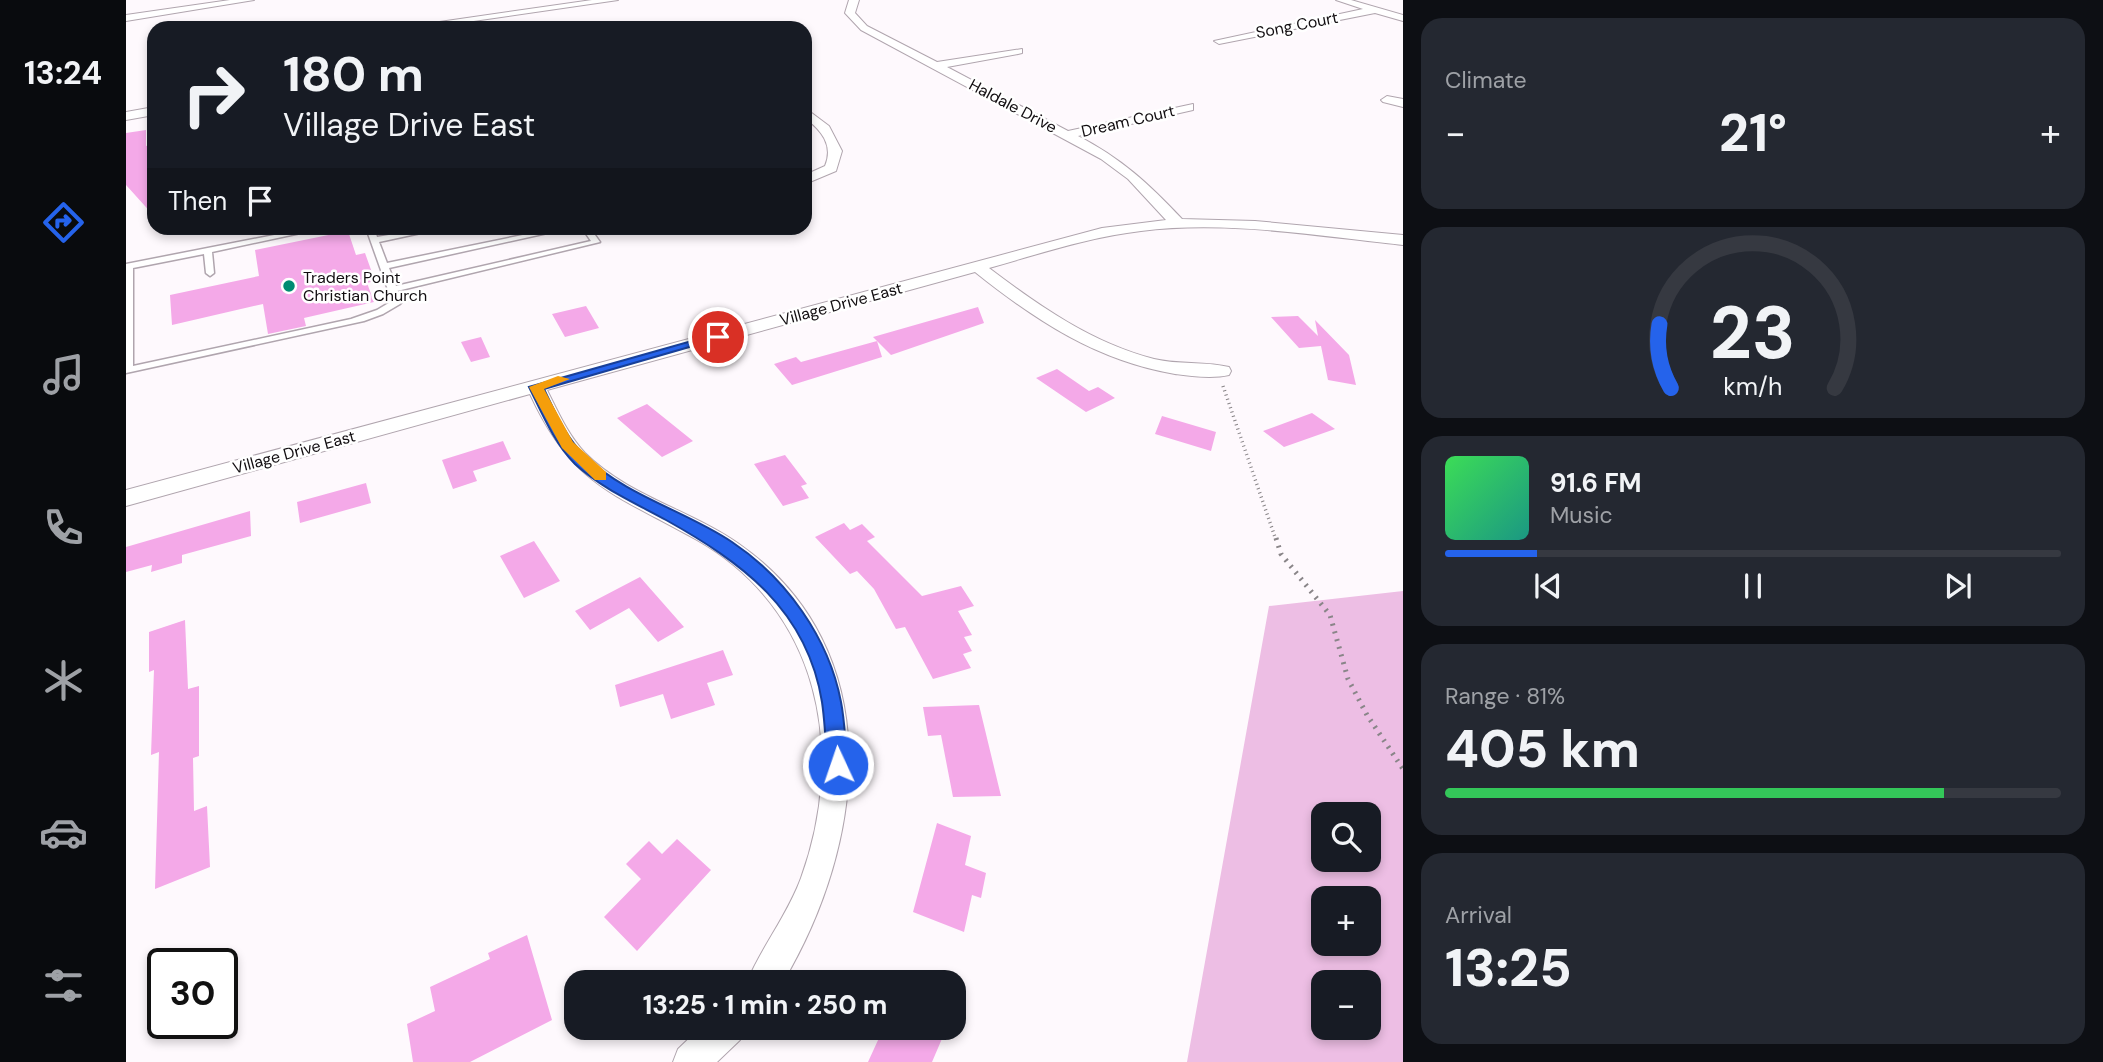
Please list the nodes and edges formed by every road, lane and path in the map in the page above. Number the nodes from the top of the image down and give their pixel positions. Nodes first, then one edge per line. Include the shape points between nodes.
1 (249, 0) edge
2 (613, 0) edge
3 (855, 0) edge
4 (1342, 0) edge
5 (1375, 10) junction
6 (1403, 18) edge
7 (126, 20) edge
8 (465, 21) edge
9 (1219, 41) dead end
10 (1018, 51) dead end
11 (936, 66) junction
12 (1387, 100) dead end
13 (1403, 103) edge
14 (1189, 107) dead end
15 (147, 112) edge
16 (126, 116) edge
17 (812, 118) edge
18 (1068, 135) junction
19 (812, 177) edge
20 (1177, 223) junction
21 (286, 235) edge
22 (374, 235) edge
23 (403, 235) edge
24 (533, 235) edge
25 (591, 235) edge
26 (376, 240) junction
27 (1403, 240) edge
28 (208, 251) junction
29 (385, 266) junction
30 (128, 267) edge
31 (978, 267) junction
32 (210, 273) dead end
33 (394, 289) junction
34 (127, 370) edge
35 (1222, 371) joint
36 (536, 387) junction
37 (126, 498) edge
38 (1403, 769) edge
39 (771, 970) edge
40 (714, 1040) edge
41 (691, 1062) edge

1 - 7 street
2 - 8 street
3 - 11 street, Haldale Drive via 850,13 857,23
4 - 5 street
5 - 6 street
5 - 9 street, Song Court
10 - 11 street
11 - 18 street, Haldale Drive
12 - 13 street
14 - 18 street, Dream Court
15 - 16 street
17 - 19 street via 827,130 836,156 831,168
18 - 20 street, Haldale Drive via 1121,166
20 - 27 street, Village Drive East
20 - 31 street, Village Drive East via 1107,231
21 - 28 lane
22 - 26 lane
23 - 26 lane
24 - 29 lane
25 - 33 lane via 596,242
26 - 29 lane
28 - 30 lane
28 - 32 lane
29 - 33 lane
30 - 34 lane
31 - 35 street via 1053,323 1106,350 1171,370
31 - 36 street, Village Drive East
33 - 34 lane via 397,302 374,316
35 - 38 path via 1223,388 1275,539 1290,566 1331,615 1348,679
36 - 37 street, Village Drive East
36 - 39 street via 567,445 593,471 727,547 766,579 798,619 822,668 836,735 832,818 807,905
40 - 41 street

